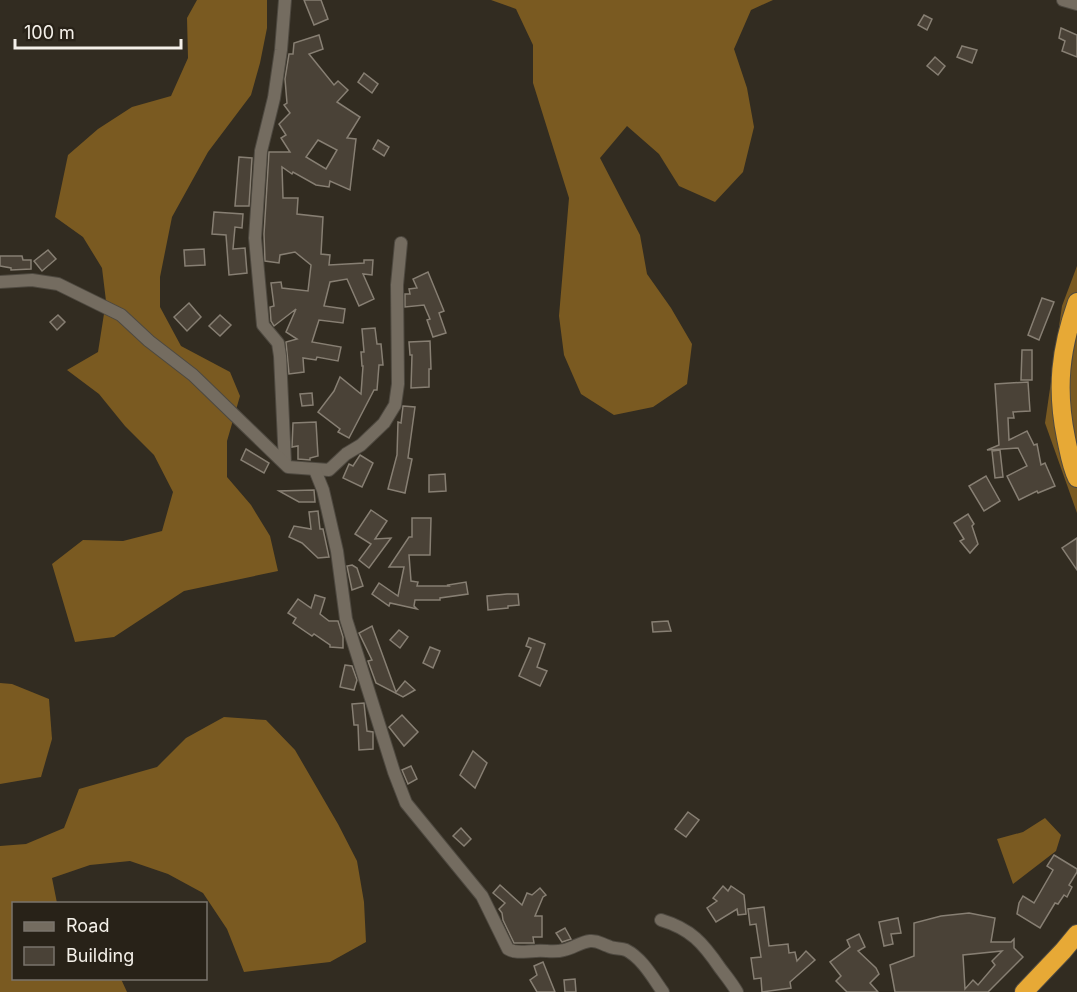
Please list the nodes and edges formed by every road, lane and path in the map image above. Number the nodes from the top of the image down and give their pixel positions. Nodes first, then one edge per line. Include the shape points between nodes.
1 (285, 0) edge
2 (1063, 0) edge
3 (1077, 4) edge
4 (401, 243) dead end
5 (0, 282) edge
6 (1077, 302) edge
7 (285, 463) junction
8 (315, 470) junction
9 (1077, 478) edge
10 (661, 920) dead end
11 (1077, 934) edge
12 (663, 992) edge
13 (737, 992) edge
14 (1024, 992) edge

1 - 7 street via 282,50 261,151 255,238 263,325 278,343 280,356
2 - 3 street
4 - 8 street via 395,405 384,423 361,445 329,470
5 - 7 street via 32,280 58,284 122,315 193,375
6 - 9 highway via 1061,360 1059,391
7 - 8 street via 288,467
8 - 12 street via 337,550 346,619 406,803 482,896 508,949 554,952 592,940 600,942 631,953
10 - 13 street via 693,934 709,950
11 - 14 highway

